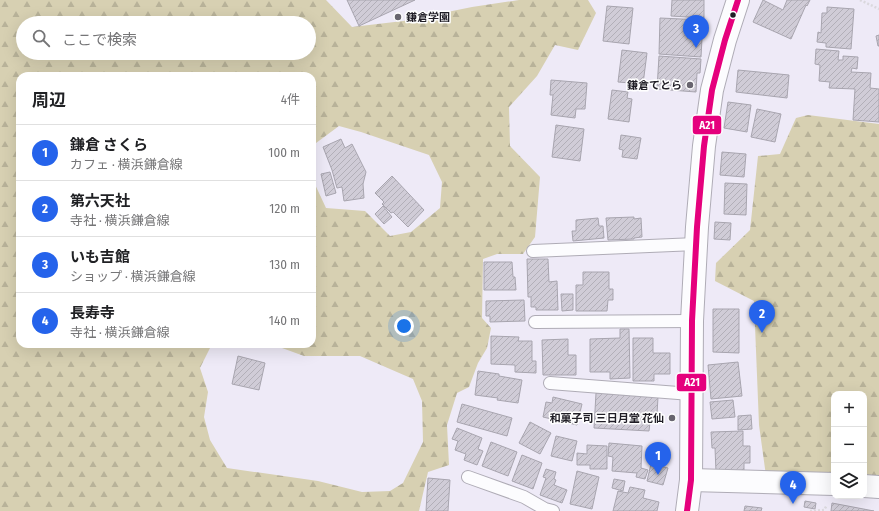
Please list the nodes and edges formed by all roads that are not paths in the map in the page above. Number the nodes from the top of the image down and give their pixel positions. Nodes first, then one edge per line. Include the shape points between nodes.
1 (738, 0) edge
2 (696, 244) junction
3 (533, 251) dead end
4 (692, 321) junction
5 (535, 322) dead end
6 (550, 383) dead end
7 (691, 394) junction
8 (468, 477) dead end
9 (691, 480) junction
10 (831, 484) edge
11 (867, 486) edge
12 (879, 486) edge
13 (552, 511) edge
14 (687, 511) edge

1 - 2 main road via 712,90 704,146
2 - 3 lane
2 - 4 main road
4 - 5 lane
4 - 7 main road
6 - 7 lane
7 - 9 main road
8 - 13 lane via 524,497
9 - 10 main road
9 - 14 main road
11 - 12 main road

